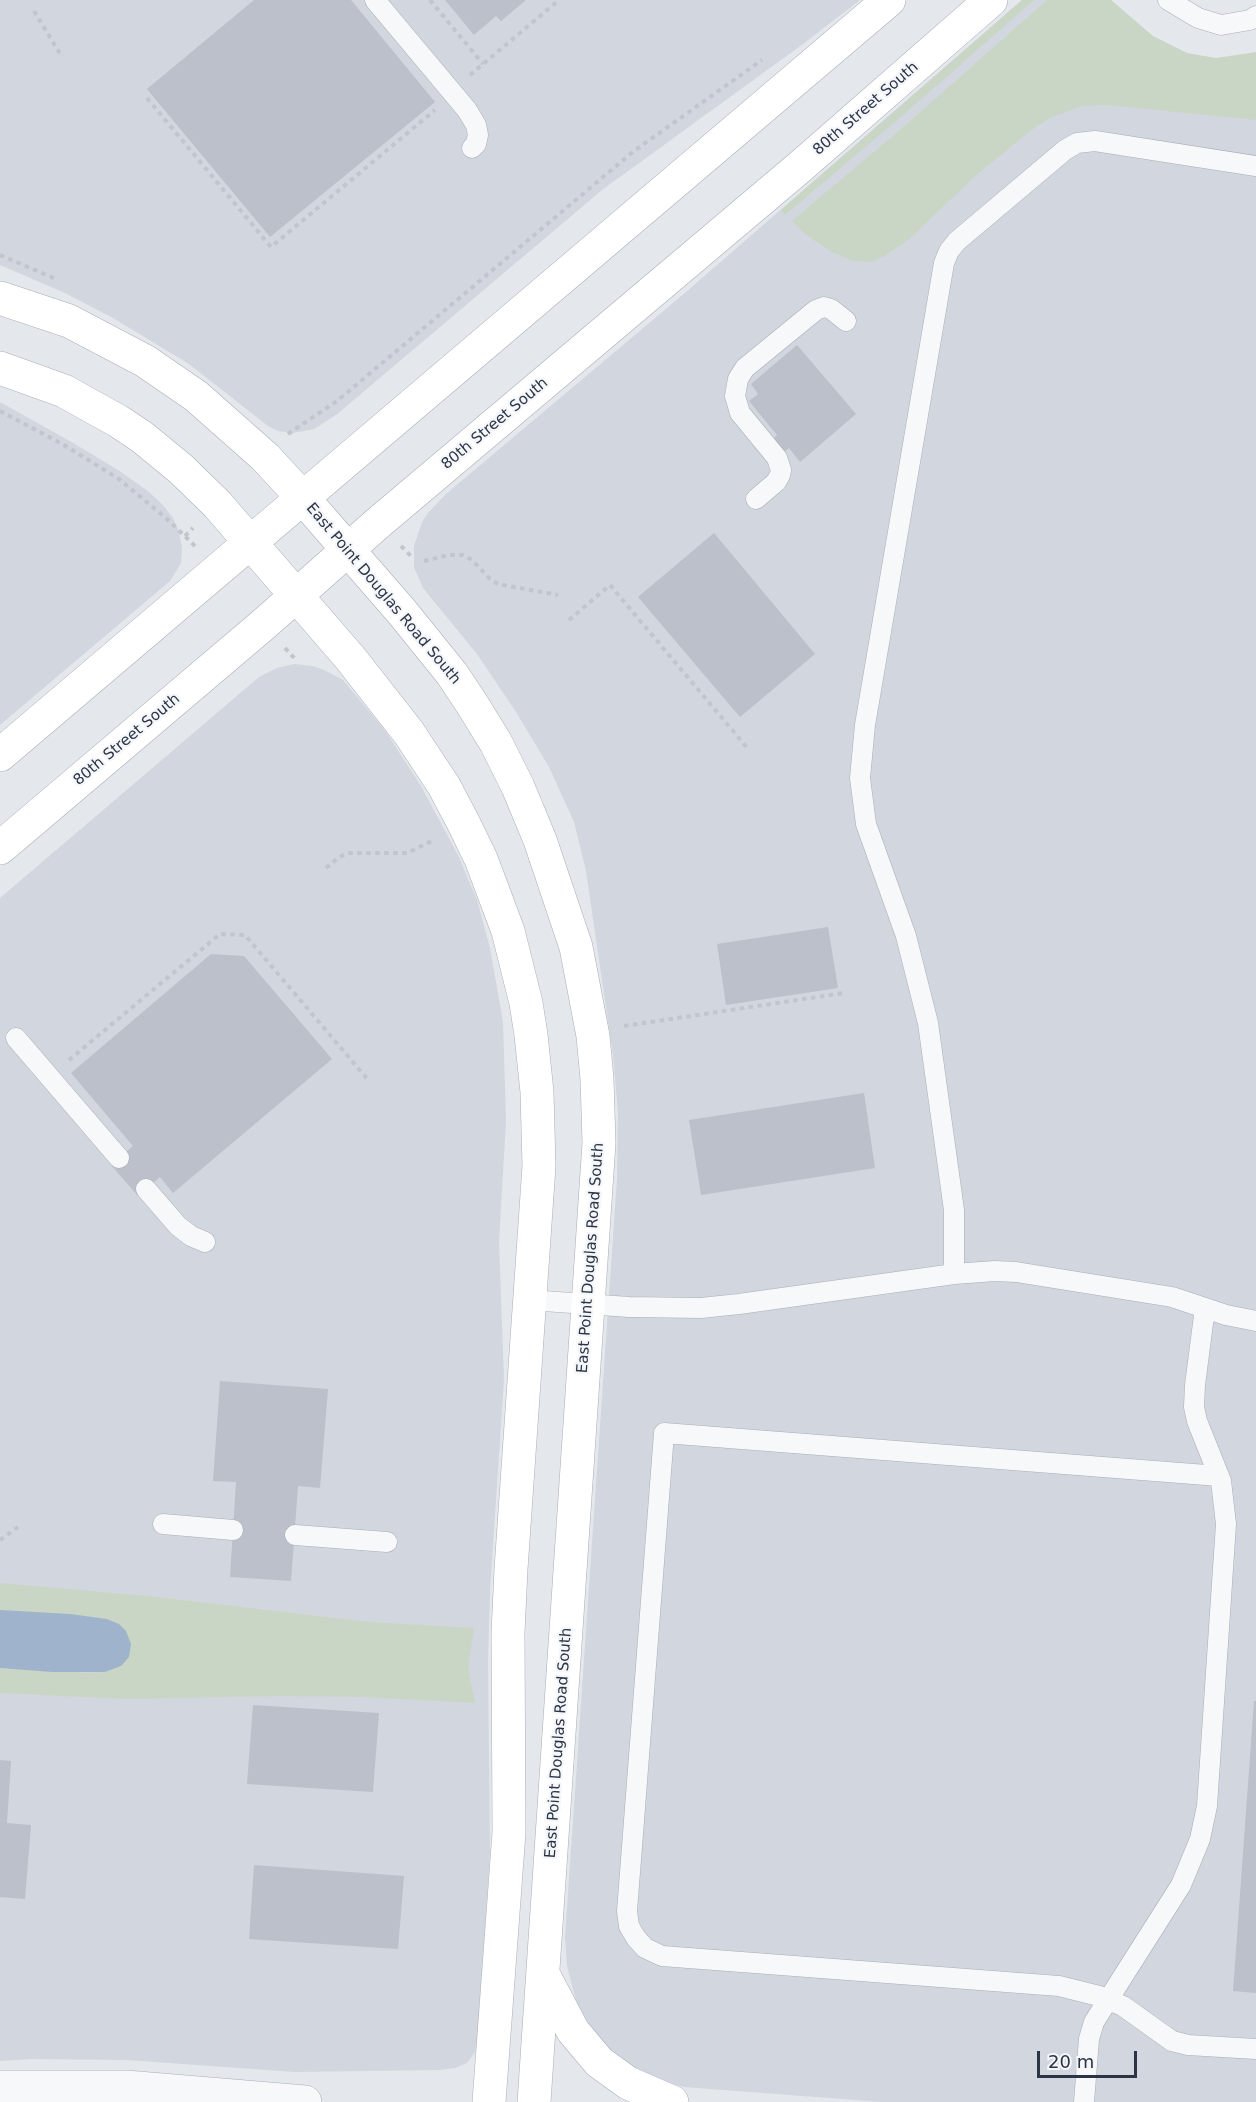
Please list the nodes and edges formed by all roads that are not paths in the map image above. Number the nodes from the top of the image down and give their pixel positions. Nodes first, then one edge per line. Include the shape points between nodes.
1 (375, 0) edge
2 (889, 0) edge
3 (991, 0) edge
4 (1168, 0) edge
5 (1256, 16) edge
6 (472, 148) dead end
7 (1256, 166) edge
8 (0, 298) edge
9 (846, 321) dead end
10 (0, 368) edge
11 (303, 497) junction
12 (756, 499) dead end
13 (251, 542) junction
14 (348, 549) junction
15 (296, 595) junction
16 (0, 754) edge
17 (0, 848) edge
18 (16, 1038) dead end
19 (119, 1158) dead end
20 (146, 1189) dead end
21 (205, 1242) dead end
22 (954, 1274) junction
23 (530, 1300) junction
24 (588, 1304) junction
25 (1205, 1308) junction
26 (1256, 1321) edge
27 (1219, 1476) junction
28 (163, 1524) dead end
29 (233, 1530) dead end
30 (295, 1535) dead end
31 (387, 1542) dead end
32 (543, 1974) junction
33 (1107, 1999) junction
34 (1256, 2049) edge
35 (0, 2087) edge
36 (305, 2102) edge
37 (489, 2102) edge
38 (534, 2102) edge
39 (672, 2102) edge
40 (1084, 2102) edge

1 - 6 lane via 470,115 478,135
2 - 11 street
3 - 14 street, 80th Street South
4 - 5 lane via 1198,18 1221,25 1250,21
7 - 22 lane via 1095,141 1077,143 957,241 944,263 865,725 860,778 866,824 906,936 928,1023 954,1210
8 - 11 street, East Point Douglas Road South via 69,321 145,361 196,396 265,457
9 - 12 lane via 831,309 816,310 745,368 738,379 735,396 740,413 777,458 781,470 776,482
10 - 13 street via 64,391 142,437 218,504
11 - 13 street
11 - 14 street, East Point Douglas Road South
13 - 15 street
13 - 16 street
14 - 15 street, 80th Street South
14 - 24 street, East Point Douglas Road South via 424,638 496,743 518,787 562,900 583,978 597,1079 599,1143
15 - 17 street, 80th Street South
15 - 23 street via 387,702 444,786 481,859 508,931 526,1003 537,1092 539,1166
18 - 19 lane
20 - 21 lane via 178,1226
22 - 24 lane via 720,1306
22 - 25 lane via 1016,1272 1172,1297
23 - 24 lane
23 - 37 street via 507,1633 509,1832
24 - 32 street, East Point Douglas Road South
25 - 26 lane
25 - 27 lane via 1194,1407
27 - 33 lane via 1226,1524 1203,1824 1181,1885
27 - 33 lane via 664,1433 627,1903 629,1926 636,1938 653,1952 670,1957 1059,1986
28 - 29 lane
30 - 31 lane
32 - 38 street, East Point Douglas Road South
32 - 39 street via 573,2031 599,2062 628,2083
33 - 34 lane via 1136,2013 1172,2041
33 - 40 lane via 1090,2034
35 - 36 street via 126,2087

